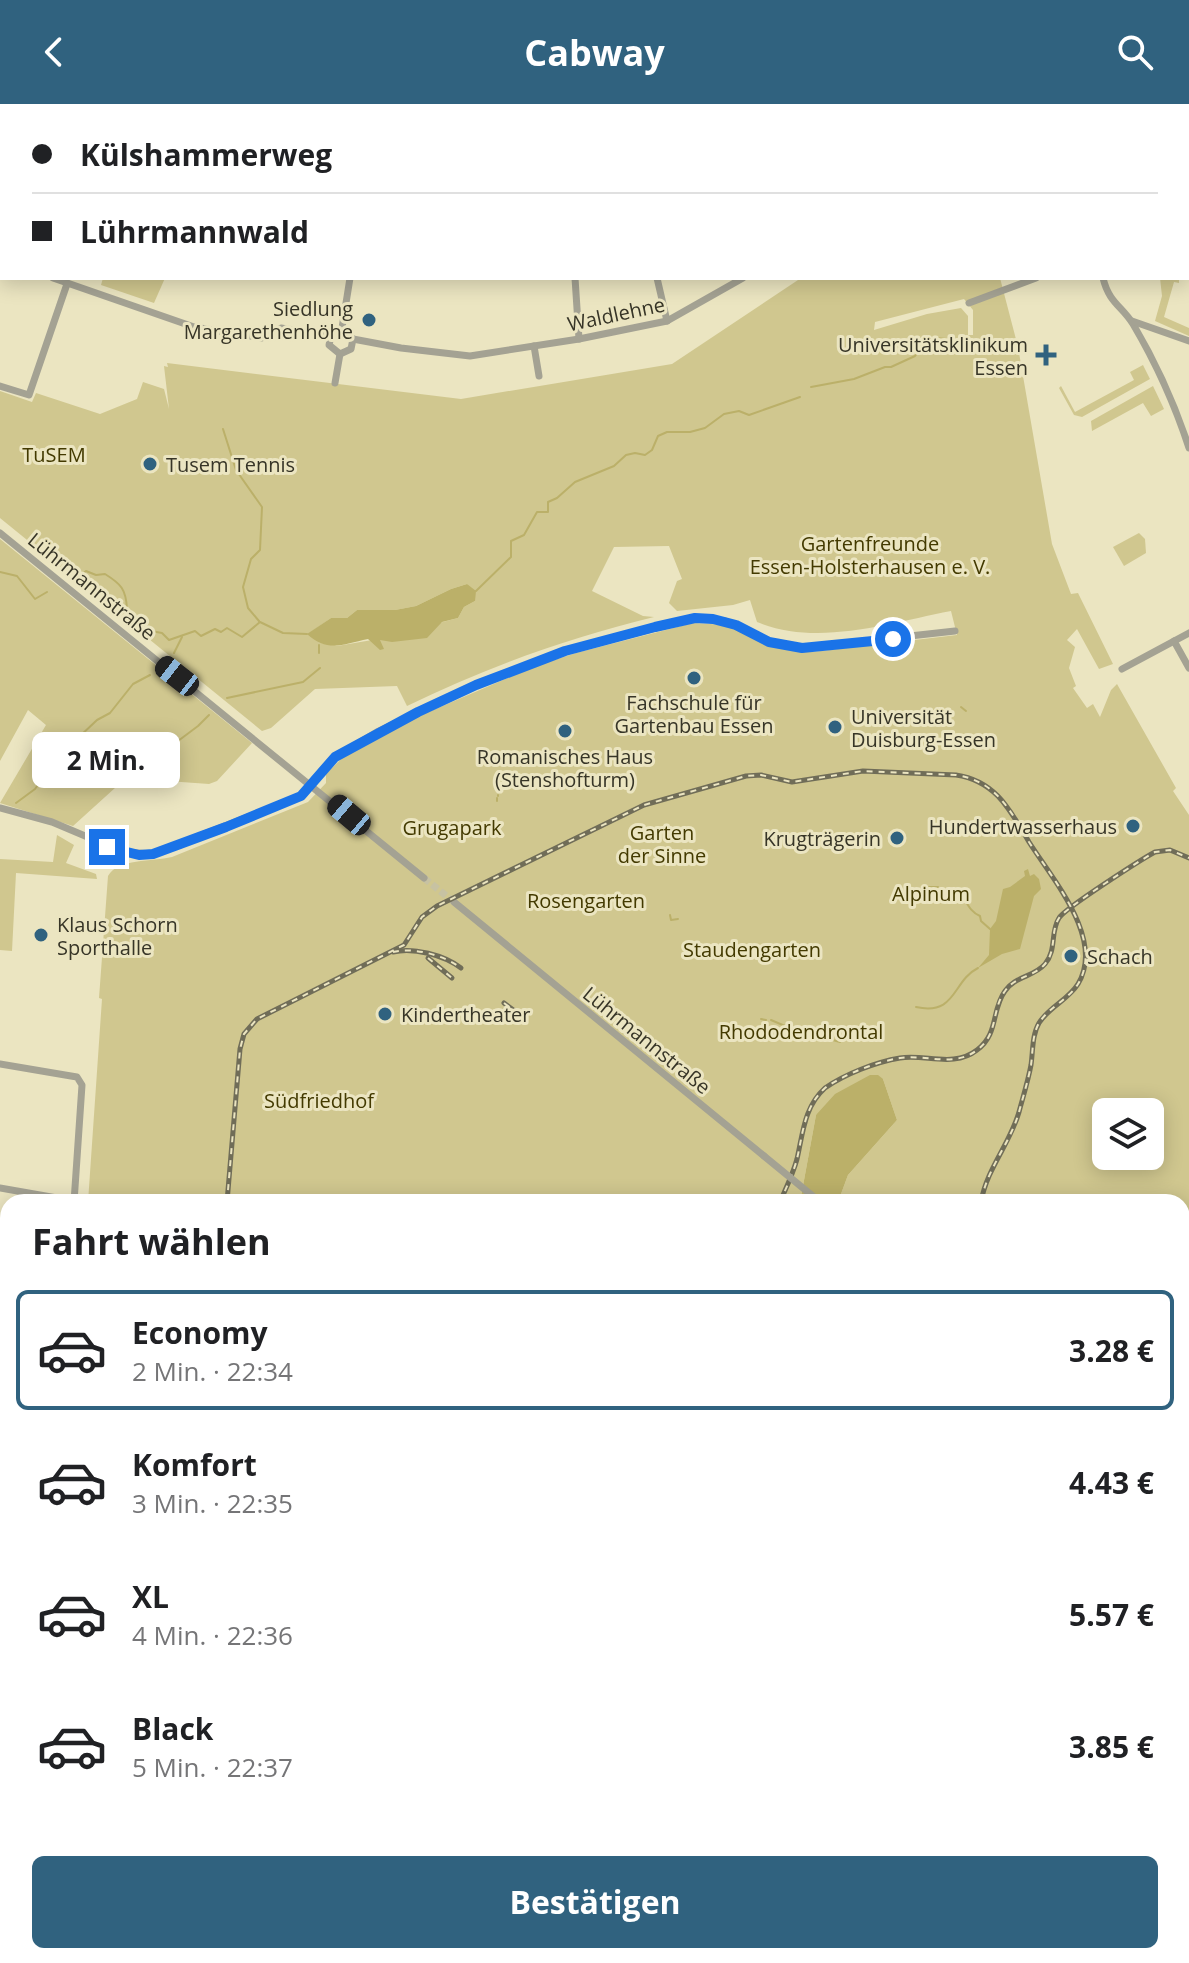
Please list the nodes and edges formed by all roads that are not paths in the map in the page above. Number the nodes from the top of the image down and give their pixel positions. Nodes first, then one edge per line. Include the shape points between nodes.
1 (58, 280) edge
2 (350, 280) edge
3 (575, 280) edge
4 (657, 280) edge
5 (739, 280) edge
6 (1031, 280) edge
7 (1104, 280) edge
8 (67, 284) junction
9 (969, 303) dead end
10 (667, 321) junction
11 (1132, 321) junction
12 (342, 328) junction
13 (331, 336) junction
14 (353, 339) junction
15 (579, 339) junction
16 (1189, 341) edge
17 (534, 346) junction
18 (340, 354) junction
19 (539, 376) dead end
20 (335, 383) dead end
21 (0, 386) edge
22 (1189, 448) edge
23 (0, 533) edge
24 (955, 631) dead end
25 (1189, 633) edge
26 (1174, 641) junction
27 (1189, 668) edge
28 (1122, 669) dead end
29 (311, 784) junction
30 (0, 808) edge
31 (424, 878) tunnel mouth
32 (454, 902) tunnel mouth
33 (0, 1064) edge
34 (0, 1188) edge
35 (34, 1194) edge
36 (74, 1194) edge
37 (810, 1194) edge

1 - 8 street
2 - 12 street
3 - 15 street
4 - 10 street
5 - 10 street, Waldlehne
6 - 9 street
7 - 11 street via 1114,302
8 - 13 street via 194,327 262,338 281,328
8 - 21 street via 29,395
10 - 15 street, Waldlehne
11 - 16 street
11 - 22 street
12 - 13 street
12 - 14 street
13 - 18 street via 329,345
14 - 17 street, Waldlehne via 470,356
14 - 18 street via 351,349
15 - 17 street, Waldlehne
17 - 19 street
18 - 20 street
23 - 29 street, Lührmannstraße
24 - 29 street via 813,648 769,642 713,619 655,627 565,651 432,705 342,752
25 - 26 street
26 - 27 street
26 - 28 street
29 - 30 street via 301,796 139,855
29 - 31 street, Lührmannstraße
32 - 37 street, Lührmannstraße, bridge
33 - 36 street via 80,1080
34 - 35 street

